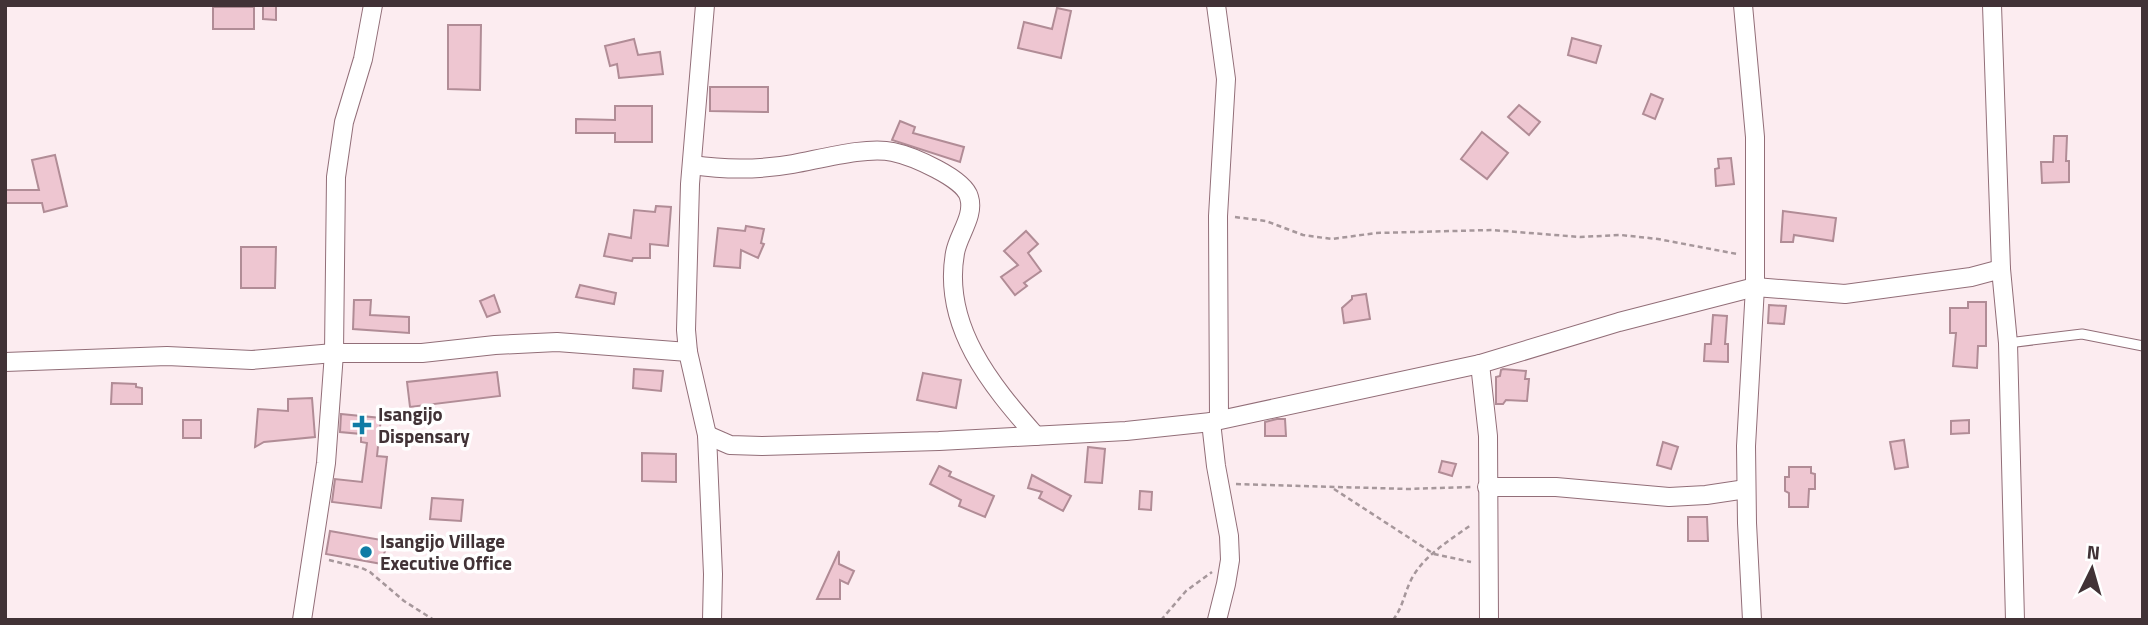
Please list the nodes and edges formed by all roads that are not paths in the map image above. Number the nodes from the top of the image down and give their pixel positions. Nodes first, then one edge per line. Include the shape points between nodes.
1 (373, 5) edge
2 (705, 5) edge
3 (1216, 5) edge
4 (1743, 5) edge
5 (1992, 5) edge
6 (692, 166) junction
7 (2001, 270) junction
8 (1755, 287) junction
9 (2008, 343) junction
10 (2143, 346) edge
11 (688, 352) junction
12 (334, 353) junction
13 (5, 362) edge
14 (1480, 364) junction
15 (1215, 420) junction
16 (707, 435) junction
17 (1036, 436) junction
18 (730, 445) junction
19 (707, 457) junction
20 (1487, 487) junction
21 (1746, 489) junction
22 (302, 620) edge
23 (712, 620) edge
24 (1217, 620) edge
25 (1489, 620) edge
26 (1752, 620) edge
27 (2015, 620) edge

1 - 12 street via 336,177
2 - 6 street
3 - 15 street via 1226,79 1218,216
4 - 8 street via 1755,137
5 - 7 street
6 - 11 street
6 - 17 street via 756,169 869,150 893,152 956,179 969,196 970,206 958,238 952,277 962,326 974,357 993,386
7 - 8 street via 1845,294
7 - 9 street
8 - 14 street
8 - 21 street
9 - 10 lane via 2082,334
9 - 27 street
11 - 12 street via 557,342 422,353
11 - 16 street
12 - 13 street via 251,360 167,356
12 - 22 street via 326,463
14 - 15 street
14 - 20 street via 1489,436
15 - 17 street
15 - 24 street via 1230,560
16 - 18 street
16 - 19 street
17 - 18 street
18 - 19 street
19 - 23 street
20 - 21 street via 1556,487 1669,497
20 - 25 street
21 - 26 street

